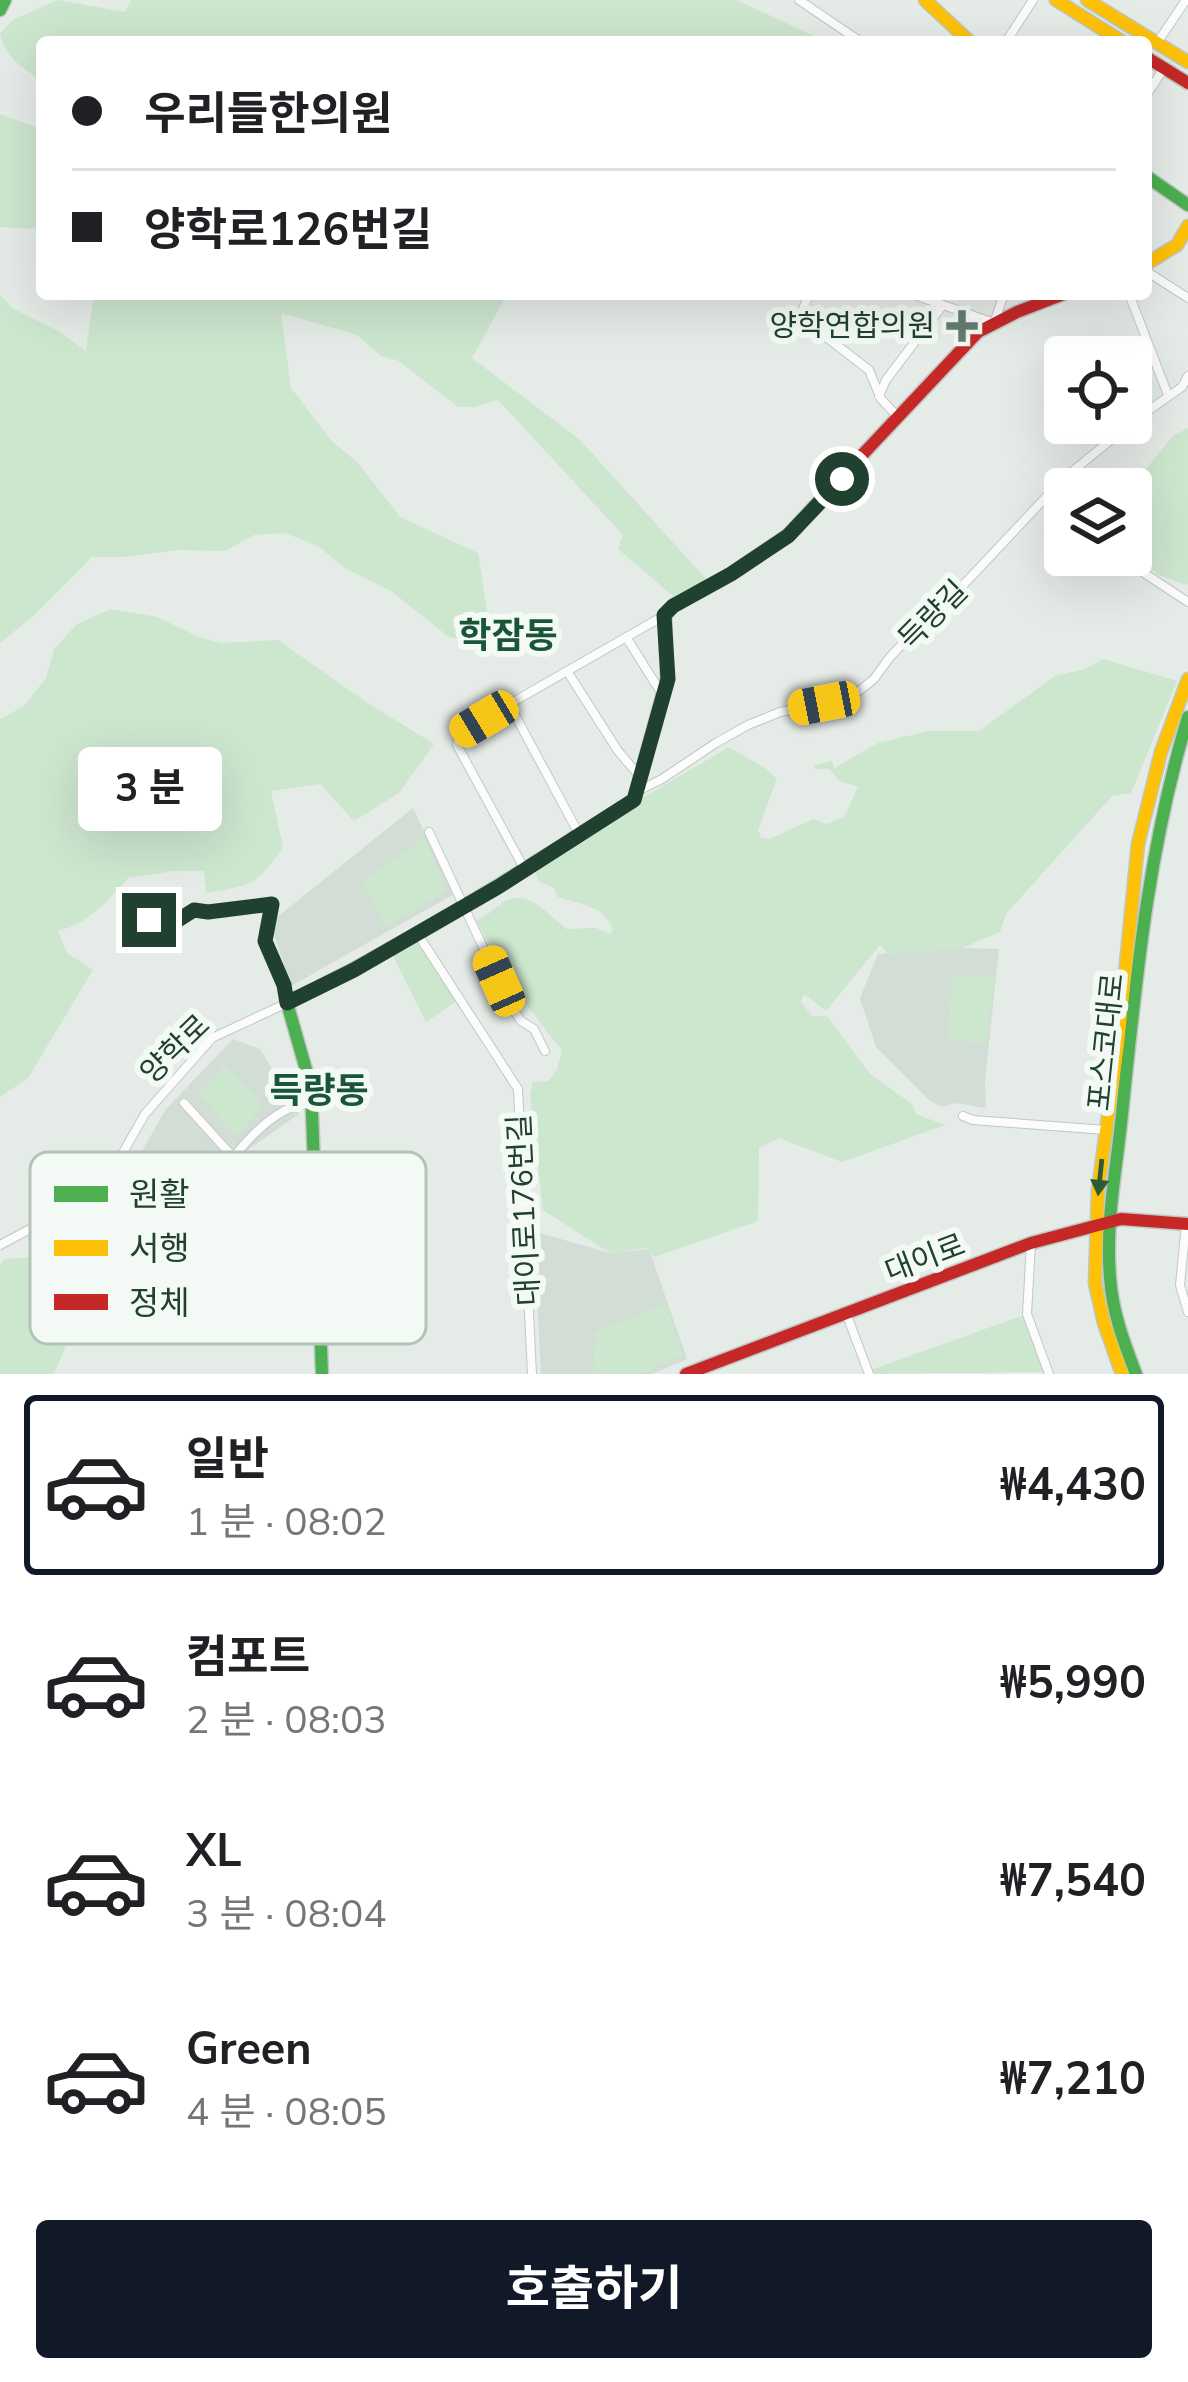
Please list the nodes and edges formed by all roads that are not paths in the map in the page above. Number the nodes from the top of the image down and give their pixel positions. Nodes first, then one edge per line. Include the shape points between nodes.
1 (5, 0) edge
2 (799, 0) edge
3 (926, 0) edge
4 (1034, 0) edge
5 (1056, 0) edge
6 (1088, 0) edge
7 (1186, 0) edge
8 (0, 10) edge
9 (852, 36) edge
10 (964, 36) edge
11 (1010, 36) edge
12 (1113, 36) edge
13 (1146, 36) edge
14 (1152, 40) edge
15 (1157, 43) junction
16 (1152, 60) edge
17 (1188, 62) edge
18 (1164, 68) junction
19 (1188, 83) edge
20 (1152, 87) edge
21 (1152, 180) edge
22 (1188, 206) edge
23 (1188, 226) edge
24 (1152, 263) edge
25 (1152, 271) edge
26 (1188, 298) edge
27 (807, 300) edge
28 (926, 300) edge
29 (1002, 300) edge
30 (1050, 300) edge
31 (1131, 300) edge
32 (942, 307) junction
33 (994, 323) junction
34 (1187, 380) edge
35 (1168, 395) junction
36 (879, 396) junction
37 (897, 416) junction
38 (1076, 468) edge
39 (1044, 499) edge
40 (1149, 576) edge
41 (1188, 602) edge
42 (664, 615) junction
43 (626, 637) junction
44 (567, 671) junction
45 (1188, 680) edge
46 (663, 695) junction
47 (508, 704) junction
48 (1188, 717) edge
49 (1172, 742) junction
50 (640, 785) junction
51 (429, 832) dead end
52 (579, 834) junction
53 (525, 870) junction
54 (464, 906) junction
55 (134, 910) dead end
56 (417, 933) junction
57 (287, 1003) junction
58 (545, 1052) dead end
59 (1119, 1083) junction
60 (184, 1102) dead end
61 (311, 1103) junction
62 (963, 1116) dead end
63 (1106, 1130) junction
64 (126, 1152) edge
65 (229, 1152) edge
66 (239, 1152) edge
67 (313, 1152) edge
68 (1112, 1222) junction
69 (1187, 1224) edge
70 (1095, 1225) junction
71 (30, 1229) edge
72 (1031, 1243) junction
73 (0, 1245) edge
74 (1188, 1312) edge
75 (846, 1313) junction
76 (321, 1344) edge
77 (690, 1373) edge
78 (322, 1374) edge
79 (532, 1374) edge
80 (869, 1374) edge
81 (1049, 1374) edge
82 (1122, 1374) edge
83 (1136, 1374) edge

1 - 8 street
2 - 9 street
3 - 10 street
4 - 11 street
5 - 12 street
6 - 13 street
7 - 15 street
14 - 15 street
15 - 17 street
16 - 18 street
18 - 19 street
18 - 20 street
21 - 22 street
23 - 24 street
25 - 26 street
27 - 36 street via 803,320 869,370
28 - 32 street
29 - 33 street
30 - 33 street
31 - 35 street
32 - 33 street
32 - 36 street
33 - 37 street
34 - 35 street, 득량길
35 - 38 street, 득량길
36 - 37 street
37 - 42 street via 788,536
39 - 50 street, 득량길 via 859,691 748,725
40 - 41 street
42 - 43 street
42 - 46 street
43 - 44 street
43 - 46 street
44 - 47 street
44 - 50 street
45 - 49 street, 포스코대로
46 - 50 street
47 - 52 street
47 - 53 street via 459,734 457,745
48 - 49 street, 포스코대로
49 - 59 street, 포스코대로
50 - 52 street, 양학로 via 634,800
51 - 54 street
52 - 53 street, 양학로
53 - 54 street, 양학로
54 - 56 street, 양학로
54 - 58 street via 510,1005
55 - 57 street via 175,922 194,910 272,904 265,941
56 - 57 street, 양학로
56 - 79 street, 대이로176번길 via 518,1089
57 - 61 street
57 - 64 street, 양학로 via 212,1038 145,1114
59 - 63 street, 포스코대로
59 - 68 street, 포스코대로
60 - 65 street
61 - 66 street via 285,1109
61 - 67 street
62 - 63 street, 포스코대로
63 -> 70 street, 포스코대로
68 - 69 street, 대이로
68 - 70 street, 대이로
68 - 83 street, 포스코대로 via 1110,1289
69 - 74 street via 1180,1285
70 - 72 street, 대이로
70 - 82 street, 포스코대로 via 1095,1283
71 - 73 street, 양학로
72 - 75 street, 대이로
72 - 81 street via 1028,1314
75 - 77 street, 대이로
75 - 80 street
76 - 78 street

